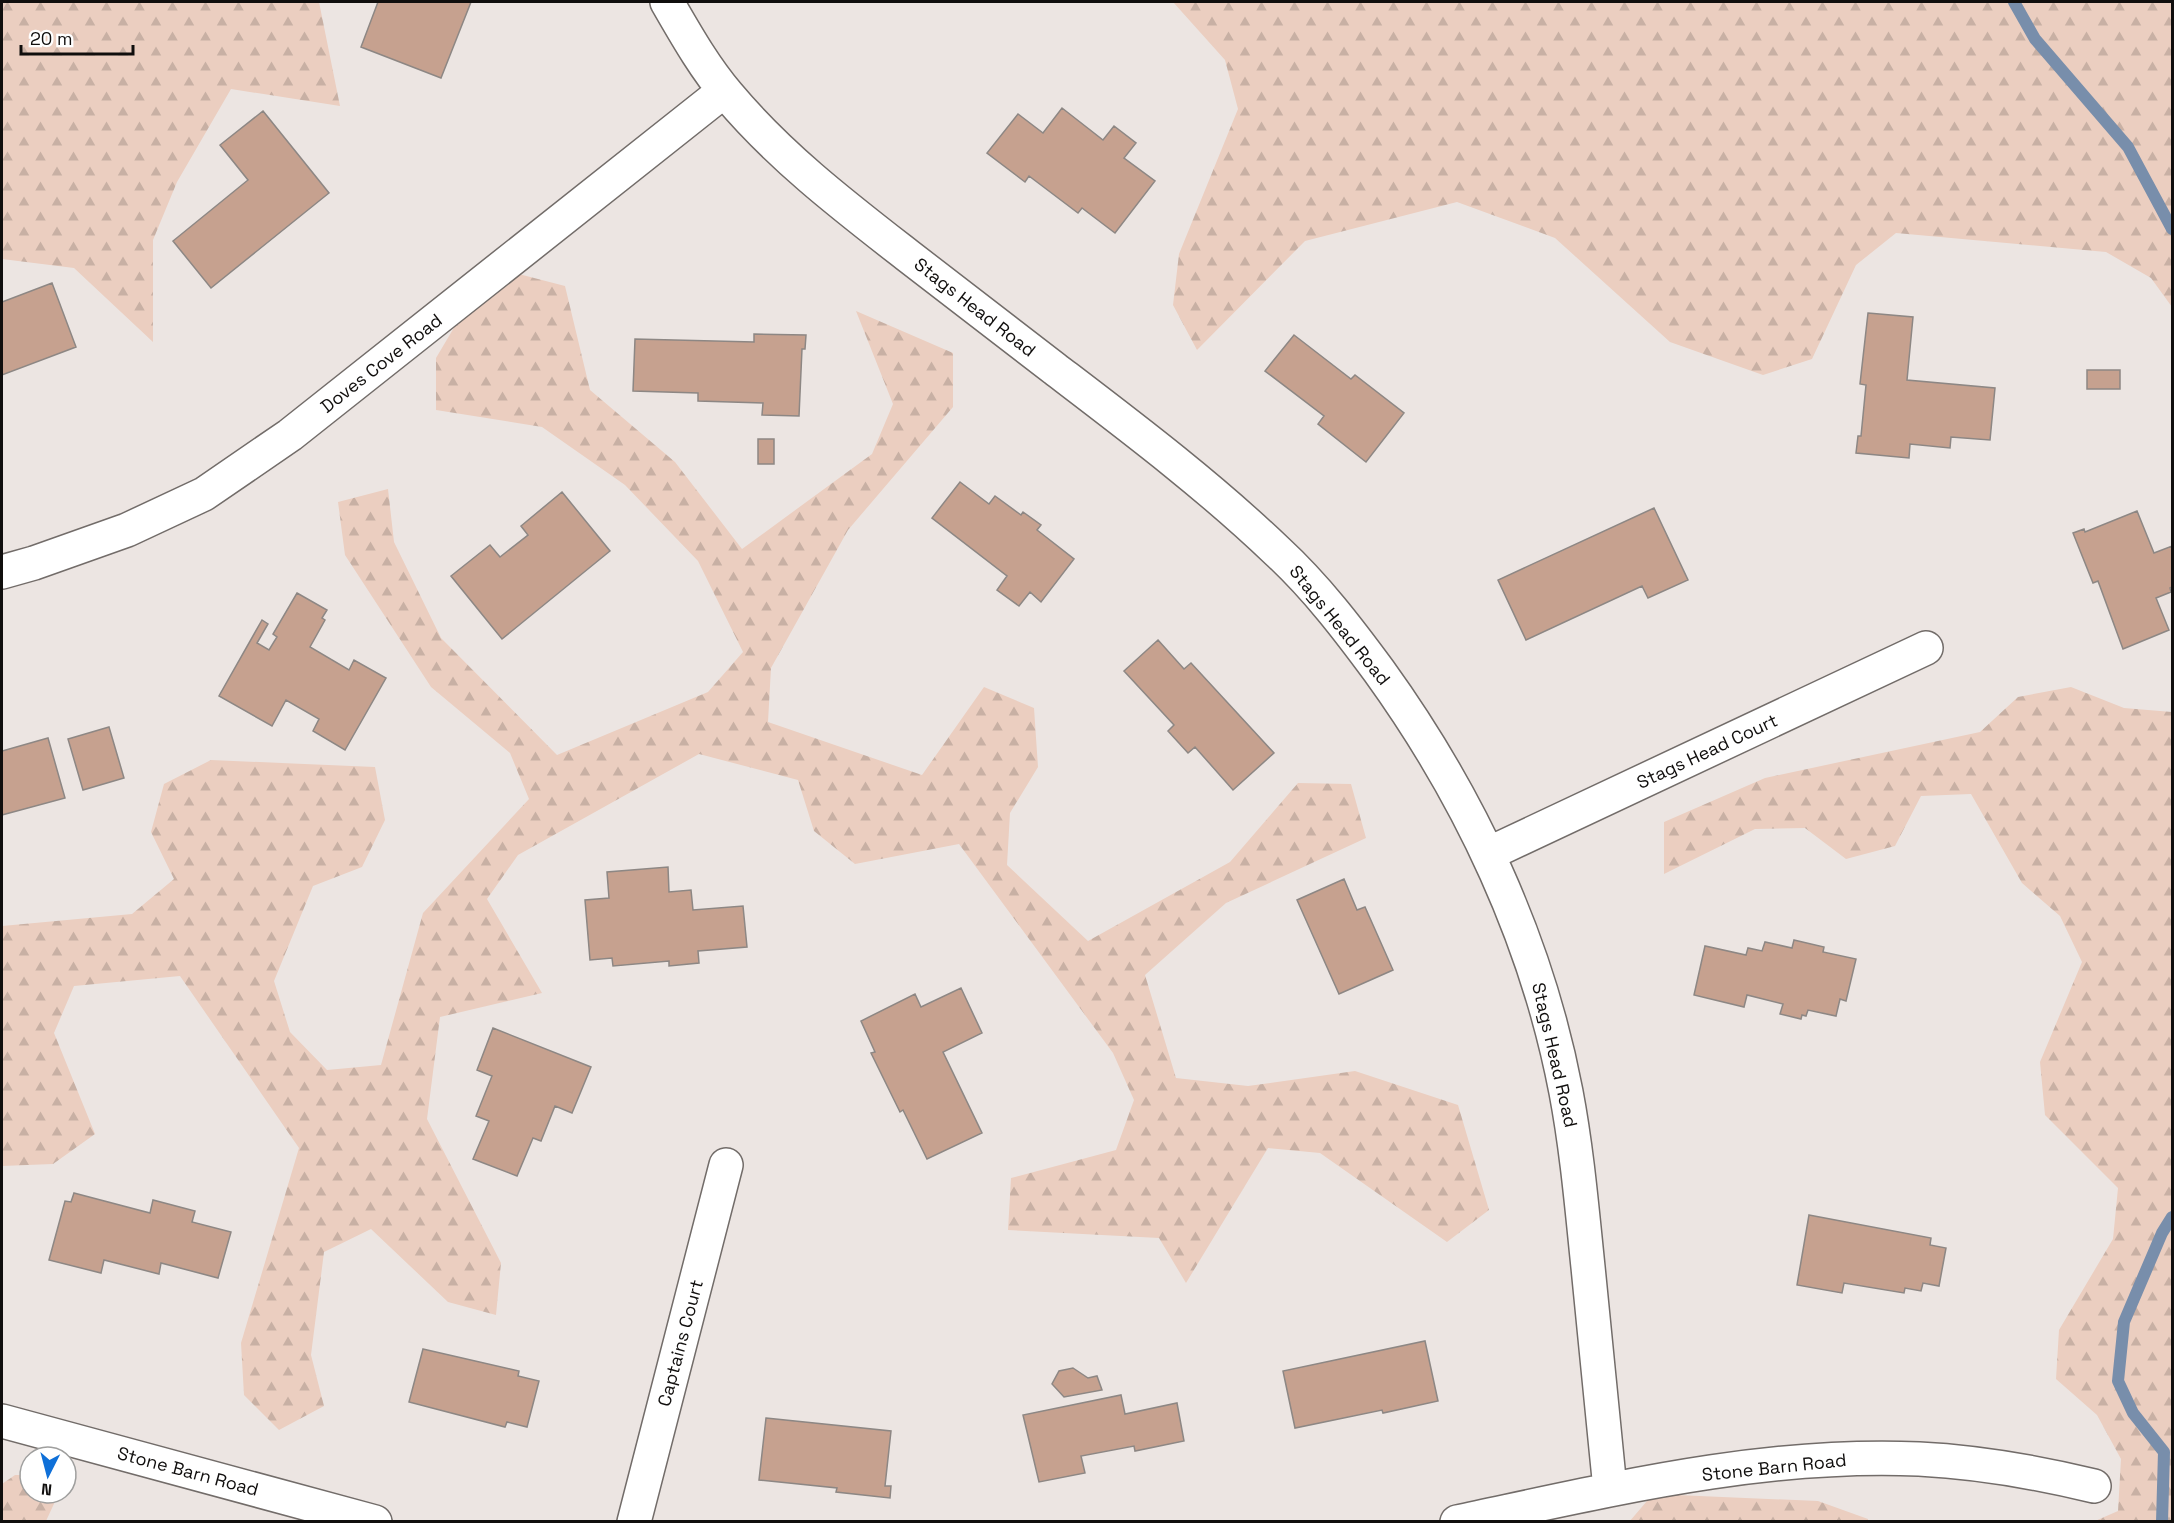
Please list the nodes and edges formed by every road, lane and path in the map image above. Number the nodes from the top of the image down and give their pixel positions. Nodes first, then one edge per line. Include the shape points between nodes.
1 (667, 2) edge
2 (724, 91) junction
3 (2, 572) edge
4 (1926, 648) dead end
5 (1488, 854) junction
6 (726, 1165) dead end
7 (2, 1421) edge
8 (2094, 1486) dead end
9 (1610, 1489) junction
10 (375, 1521) edge
11 (634, 1521) edge
12 (1457, 1521) edge

1 - 2 street, Stags Head Road
2 - 3 street, Doves Cove Road via 291,435 204,494 127,530
2 - 5 street, Stags Head Road via 814,181 1164,453 1279,552 1315,589 1404,705
4 - 5 street, Stags Head Court
5 - 9 street, Stags Head Road via 1536,973 1566,1092
6 - 11 street, Captains Court
7 - 10 street, Stone Barn Road
8 - 9 street, Stone Barn Road via 2034,1472 1919,1459 1781,1464
9 - 12 street, Stone Barn Road

